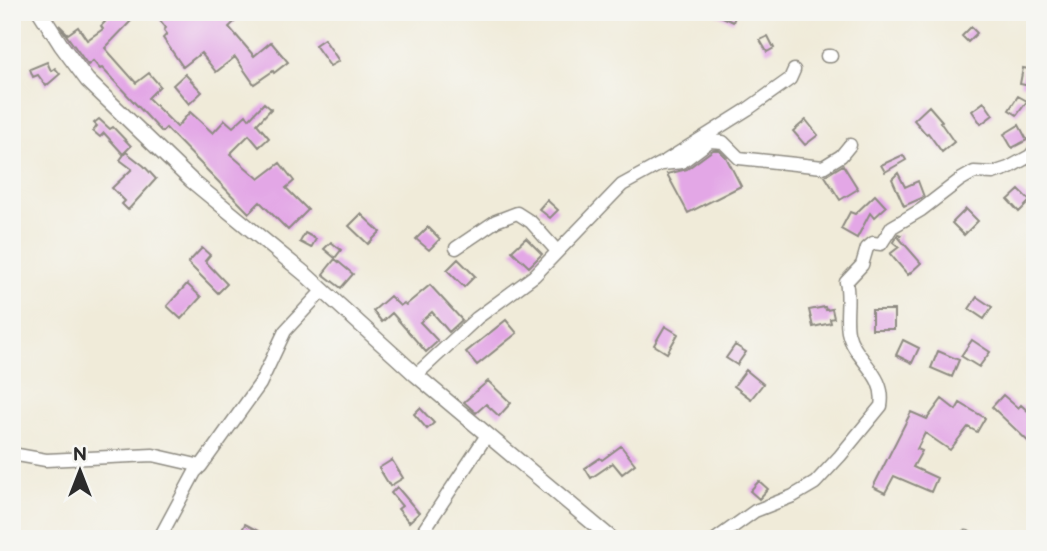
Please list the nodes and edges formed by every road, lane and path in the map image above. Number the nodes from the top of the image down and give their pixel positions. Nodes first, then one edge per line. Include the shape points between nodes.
1 (40, 12) edge
2 (794, 70) dead end
3 (850, 145) dead end
4 (1035, 150) edge
5 (659, 164) junction
6 (456, 248) dead end
7 (557, 251) junction
8 (323, 290) junction
9 (416, 375) junction
10 (487, 435) junction
11 (12, 454) edge
12 (201, 466) junction
13 (159, 539) edge
14 (418, 539) edge
15 (612, 539) edge
16 (716, 539) edge

1 - 8 main road via 75,65 114,107 191,181
2 - 5 street via 790,79 748,109
3 - 5 street via 823,167 739,158 723,142 710,141 682,162
4 - 16 street via 1009,168 974,172 892,227 881,244 867,248 862,265 846,282 848,333 878,381 881,406 815,484 755,511
5 - 7 street via 622,185
6 - 7 street via 496,221 517,213
7 - 9 street via 534,276 477,318
8 - 9 main road
8 - 12 street via 285,331 260,384
9 - 10 main road
10 - 14 street
10 - 15 main road
11 - 12 street via 47,460 153,455
12 - 13 street

